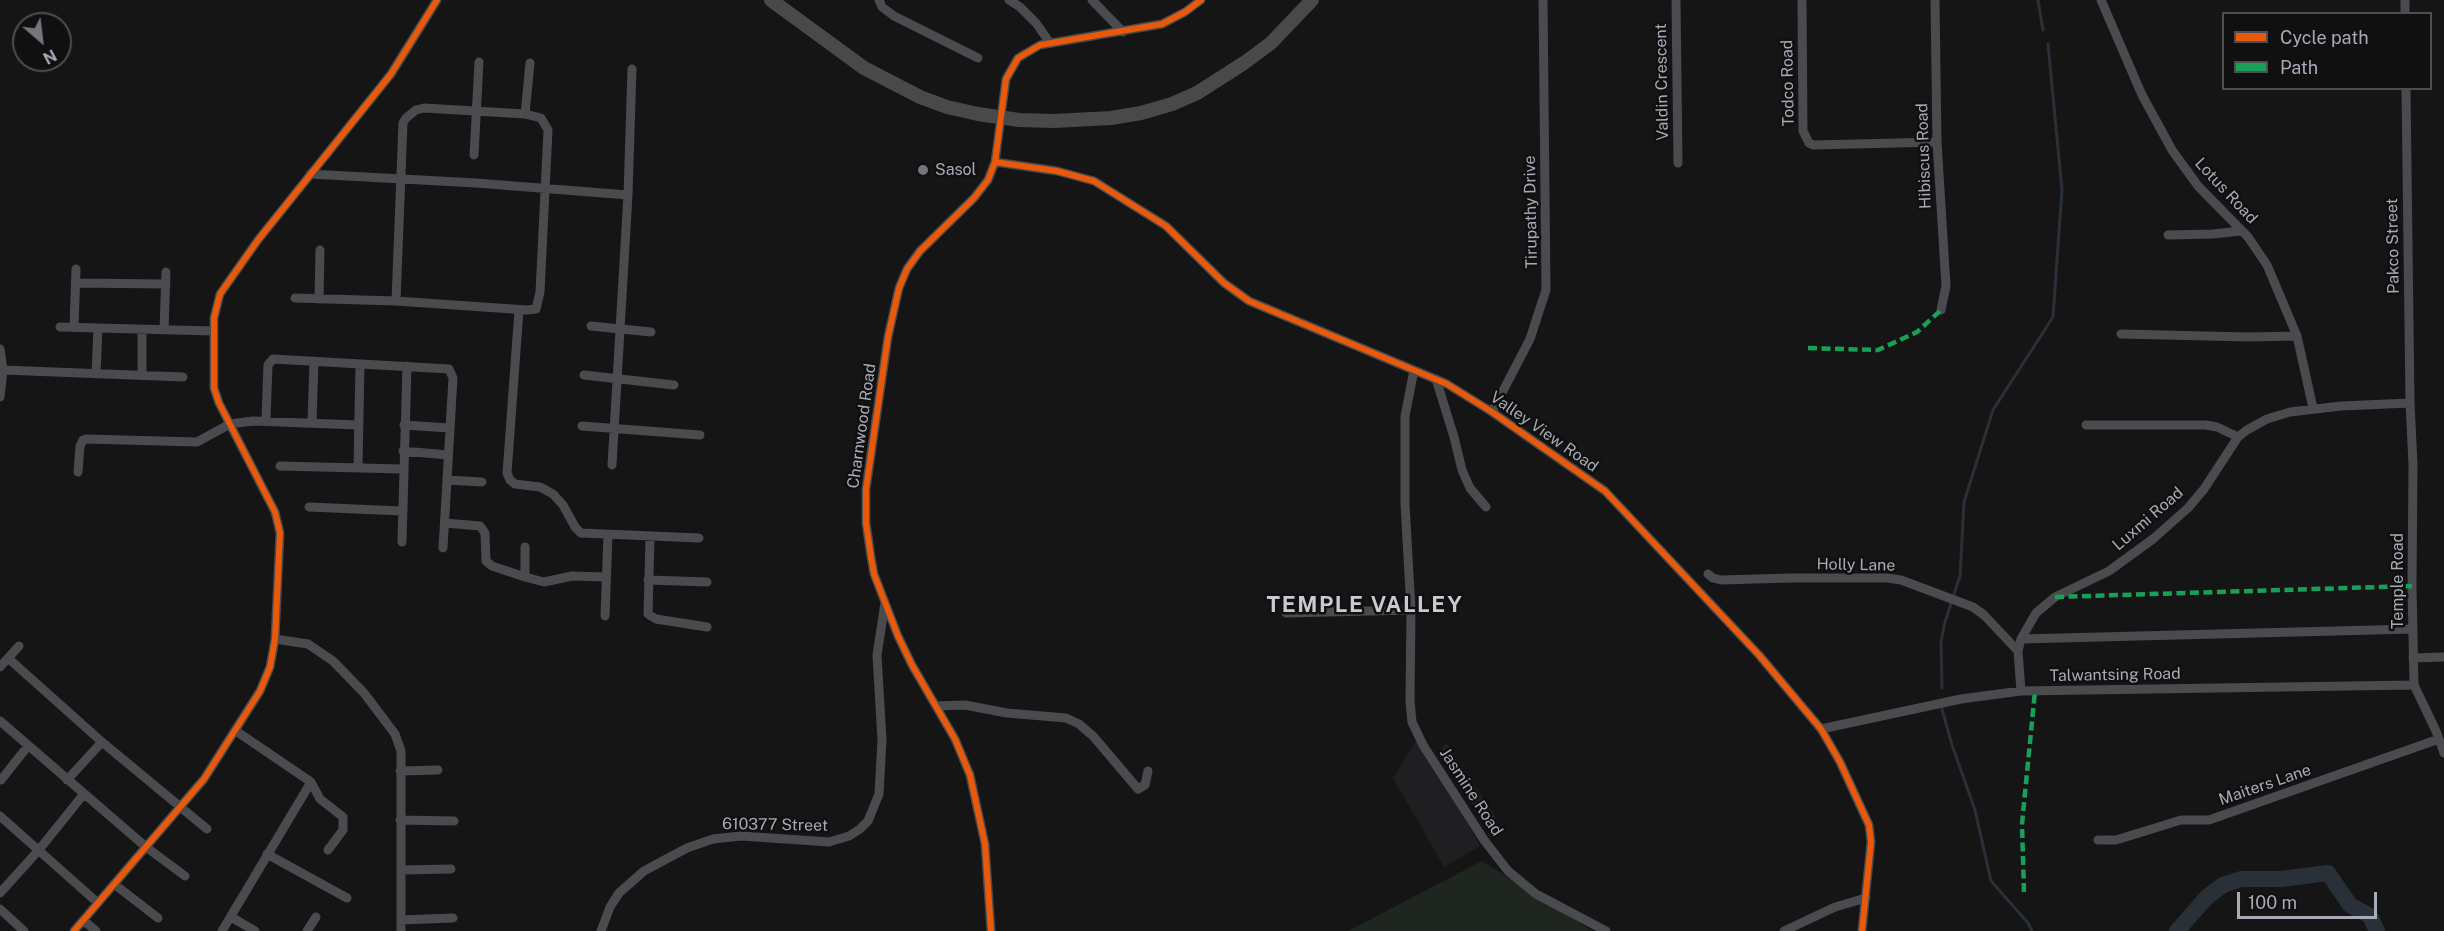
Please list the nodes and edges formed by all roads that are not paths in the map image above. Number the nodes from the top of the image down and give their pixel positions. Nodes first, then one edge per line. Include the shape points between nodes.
1 (437, 0) edge
2 (771, 0) edge
3 (879, 0) edge
4 (1009, 0) edge
5 (1092, 0) edge
6 (1201, 0) edge
7 (1312, 0) edge
8 (1543, 0) edge
9 (1676, 0) edge
10 (1802, 0) edge
11 (1935, 0) edge
12 (2101, 0) edge
13 (1022, 4) edge
14 (1123, 32) junction
15 (1050, 43) junction
16 (978, 58) dead end
17 (479, 62) dead end
18 (530, 63) dead end
19 (632, 69) dead end
20 (2406, 90) edge
21 (477, 111) junction
22 (525, 114) junction
23 (1001, 117) junction
24 (1937, 142) junction
25 (474, 155) dead end
26 (995, 162) junction
27 (1678, 163) dead end
28 (310, 174) junction
29 (400, 179) junction
30 (544, 188) junction
31 (628, 195) junction
32 (2241, 231) junction
33 (2168, 235) dead end
34 (320, 250) dead end
35 (76, 269) dead end
36 (166, 272) dead end
37 (76, 283) junction
38 (165, 284) junction
39 (295, 298) dead end
40 (319, 299) junction
41 (396, 301) junction
42 (519, 310) junction
43 (1941, 310) dead end
44 (591, 326) dead end
45 (60, 327) dead end
46 (74, 327) junction
47 (98, 328) junction
48 (142, 330) junction
49 (164, 330) junction
50 (620, 330) junction
51 (214, 331) junction
52 (651, 332) dead end
53 (2121, 334) dead end
54 (2297, 336) junction
55 (0, 349) edge
56 (314, 361) junction
57 (360, 364) junction
58 (407, 366) junction
59 (3, 370) junction
60 (1414, 370) junction
61 (96, 374) junction
62 (142, 375) junction
63 (584, 375) dead end
64 (183, 377) dead end
65 (618, 379) junction
66 (1436, 379) junction
67 (674, 384) dead end
68 (0, 397) edge
69 (2410, 402) junction
70 (2313, 408) junction
71 (1492, 412) junction
72 (266, 420) junction
73 (312, 423) junction
74 (230, 424) junction
75 (358, 424) junction
76 (404, 425) junction
77 (2086, 425) dead end
78 (582, 426) dead end
79 (449, 428) junction
80 (615, 430) junction
81 (700, 435) dead end
82 (2238, 437) junction
83 (403, 451) junction
84 (447, 455) junction
85 (612, 465) dead end
86 (280, 466) dead end
87 (358, 467) junction
88 (402, 469) junction
89 (78, 472) dead end
90 (447, 480) junction
91 (482, 482) dead end
92 (309, 507) dead end
93 (1486, 507) dead end
94 (402, 511) junction
95 (445, 523) junction
96 (608, 536) junction
97 (650, 538) junction
98 (699, 538) dead end
99 (402, 542) dead end
100 (525, 547) dead end
101 (442, 548) dead end
102 (1708, 574) dead end
103 (525, 577) junction
104 (606, 577) junction
105 (648, 580) junction
106 (707, 582) dead end
107 (885, 603) junction
108 (1411, 610) junction
109 (1286, 613) dead end
110 (605, 616) dead end
111 (707, 627) dead end
112 (2413, 629) junction
113 (275, 639) junction
114 (2021, 639) junction
115 (18, 646) dead end
116 (2018, 651) junction
117 (2444, 657) edge
118 (8, 658) junction
119 (2413, 658) junction
120 (0, 667) edge
121 (2414, 685) junction
122 (2021, 691) junction
123 (936, 706) junction
124 (0, 722) edge
125 (1821, 729) junction
126 (236, 731) junction
127 (2439, 739) junction
128 (102, 742) junction
129 (28, 747) junction
130 (2444, 753) edge
131 (438, 770) dead end
132 (400, 771) junction
133 (1148, 771) dead end
134 (1, 780) edge
135 (67, 780) junction
136 (311, 782) junction
137 (83, 795) junction
138 (180, 809) junction
139 (0, 816) edge
140 (400, 820) junction
141 (454, 821) dead end
142 (207, 829) dead end
143 (2098, 840) dead end
144 (146, 847) junction
145 (328, 850) dead end
146 (38, 851) junction
147 (267, 854) junction
148 (451, 869) dead end
149 (401, 870) junction
150 (185, 876) dead end
151 (114, 884) junction
152 (0, 893) edge
153 (347, 898) dead end
154 (1866, 898) junction
155 (98, 903) junction
156 (0, 909) edge
157 (231, 917) junction
158 (158, 918) dead end
159 (316, 918) dead end
160 (453, 918) dead end
161 (83, 920) junction
162 (401, 920) junction
163 (24, 931) edge
164 (74, 931) edge
165 (96, 931) edge
166 (222, 931) edge
167 (255, 931) edge
168 (307, 931) edge
169 (401, 931) edge
170 (601, 931) edge
171 (992, 931) edge
172 (1606, 931) edge
173 (1784, 931) edge
174 (1862, 931) edge

1 - 28 street via 391,74
2 - 23 main road via 889,83 947,107
3 - 16 street via 894,16
4 - 13 street
5 - 14 street
6 - 14 street, Charnwood Road via 1173,20
7 - 23 main road via 1288,27 1244,63 1172,104 1141,113 1086,120
8 - 71 street, Tirupathy Drive via 1546,290 1530,339
9 - 27 street, Valdin Crescent
10 - 24 street, Todco Road via 1803,131 1809,143
11 - 24 street, Hibiscus Road
12 - 32 street, Lotus Road via 2142,95 2172,150 2198,186
13 - 15 street
14 - 15 street, Charnwood Road
15 - 23 street, Charnwood Road via 1025,52 1013,64 1006,79
17 - 21 street
18 - 22 street
19 - 31 street
20 - 69 street, Pakco Street
21 - 22 street
21 - 25 street
21 - 29 street via 424,108 411,113 403,123
22 - 30 street via 541,118 547,125
23 - 26 street, Charnwood Road
24 - 43 street, Hibiscus Road via 1946,286
26 - 60 street, Valley View Road via 1094,181 1159,221 1224,283 1249,301
26 - 107 street, Charnwood Road via 988,180 974,198 907,268 899,288 866,489 871,557
28 - 29 street
28 - 51 street via 229,280 216,306
29 - 30 street
29 - 41 street
30 - 31 street
30 - 42 street via 538,305 533,310
31 - 50 street
32 - 33 street
32 - 54 street, Lotus Road via 2267,265
34 - 40 street
35 - 37 street
36 - 38 street
37 - 38 street
37 - 46 street
38 - 49 street
39 - 40 street
40 - 41 street
41 - 42 street
42 - 96 street via 508,477 515,484 540,487 553,494 581,533
44 - 50 street
45 - 46 street
46 - 47 street
47 - 48 street
47 - 61 street
48 - 49 street
48 - 62 street
49 - 51 street
50 - 52 street
50 - 65 street
51 - 74 street via 214,388
53 - 54 street
54 - 70 street, Lotus Road
55 - 59 street
56 - 57 street
56 - 72 street via 277,358 269,362
56 - 73 street
57 - 58 street
57 - 75 street
58 - 76 street
58 - 79 street via 446,368 452,372
59 - 61 street
59 - 68 street
60 - 66 street, Valley View Road
60 - 108 street, Jasmine Road via 1405,416
61 - 62 street
62 - 64 street
63 - 65 street
65 - 67 street
65 - 80 street
66 - 71 street, Valley View Road
66 - 93 street via 1462,470 1470,488
69 - 70 street, Luxmi Road
69 - 112 street, Temple Road
70 - 82 street, Luxmi Road via 2267,419
71 - 125 street, Valley View Road via 1590,479 1619,504 1759,655
72 - 73 street
72 - 74 street
73 - 75 street
74 - 89 street via 197,441 86,439 80,446
74 - 113 street via 278,523 281,542
75 - 87 street
76 - 79 street
76 - 83 street
77 - 82 street via 2206,425
78 - 80 street
79 - 84 street
80 - 81 street
80 - 85 street
82 - 114 street, Luxmi Road via 2188,508 2130,557 2049,601 2036,613
83 - 84 street
83 - 88 street
84 - 90 street
86 - 87 street
87 - 88 street
88 - 94 street
90 - 91 street
90 - 95 street
92 - 94 street
94 - 99 street
95 - 101 street
95 - 103 street via 480,526 485,533 486,561
96 - 97 street
96 - 104 street
97 - 98 street
97 - 105 street
100 - 103 street
102 - 116 street, Holly Lane via 1721,580 1894,579 1968,604
103 - 104 street via 544,582 572,576
104 - 110 street
105 - 106 street
105 - 111 street via 650,616
107 - 123 street, Charnwood Road via 912,665
107 - 170 street, 610377 Street via 877,655 882,740 879,794 868,820 849,836 829,842 741,836 713,839 687,848 632,880 610,907
108 - 109 street
108 - 172 street, Jasmine Road via 1410,712 1423,745 1508,871 1536,894
112 - 114 street
112 - 119 street, Temple Road
113 - 126 street via 266,680
113 - 132 street via 308,644 364,693 395,734 401,751
114 - 116 street, Luxmi Road
115 - 118 street
116 - 122 street, Luxmi Road
117 - 119 street
118 - 120 street
118 - 128 street
119 - 121 street, Temple Road
121 - 122 street, Talwantsing Road
121 - 127 street, Temple Road
122 - 125 street, Talwantsing Road via 1961,699
123 - 133 street via 965,705 1066,718 1093,736 1138,789 1144,785
123 - 171 street, Charnwood Road via 970,775 985,844
124 - 129 street
125 - 154 street, Valley View Road via 1869,825
126 - 136 street
126 - 138 street
127 - 130 street, Temple Road
127 - 143 street, Maiters Lane via 2209,820 2181,820 2116,840
128 - 135 street
128 - 138 street
129 - 134 street
129 - 135 street
131 - 132 street
132 - 140 street
135 - 137 street
136 - 145 street via 320,799 345,821
136 - 147 street
137 - 144 street
137 - 146 street
138 - 142 street
138 - 144 street
139 - 146 street
140 - 141 street
140 - 149 street
144 - 150 street
144 - 151 street
146 - 152 street
146 - 155 street
147 - 153 street
147 - 157 street
148 - 149 street
149 - 162 street
151 - 155 street
151 - 158 street
154 - 173 street via 1835,907
154 - 174 street, Valley View Road
155 - 161 street
156 - 163 street
157 - 166 street
157 - 167 street
159 - 168 street
160 - 162 street
161 - 164 street
161 - 165 street
162 - 169 street

